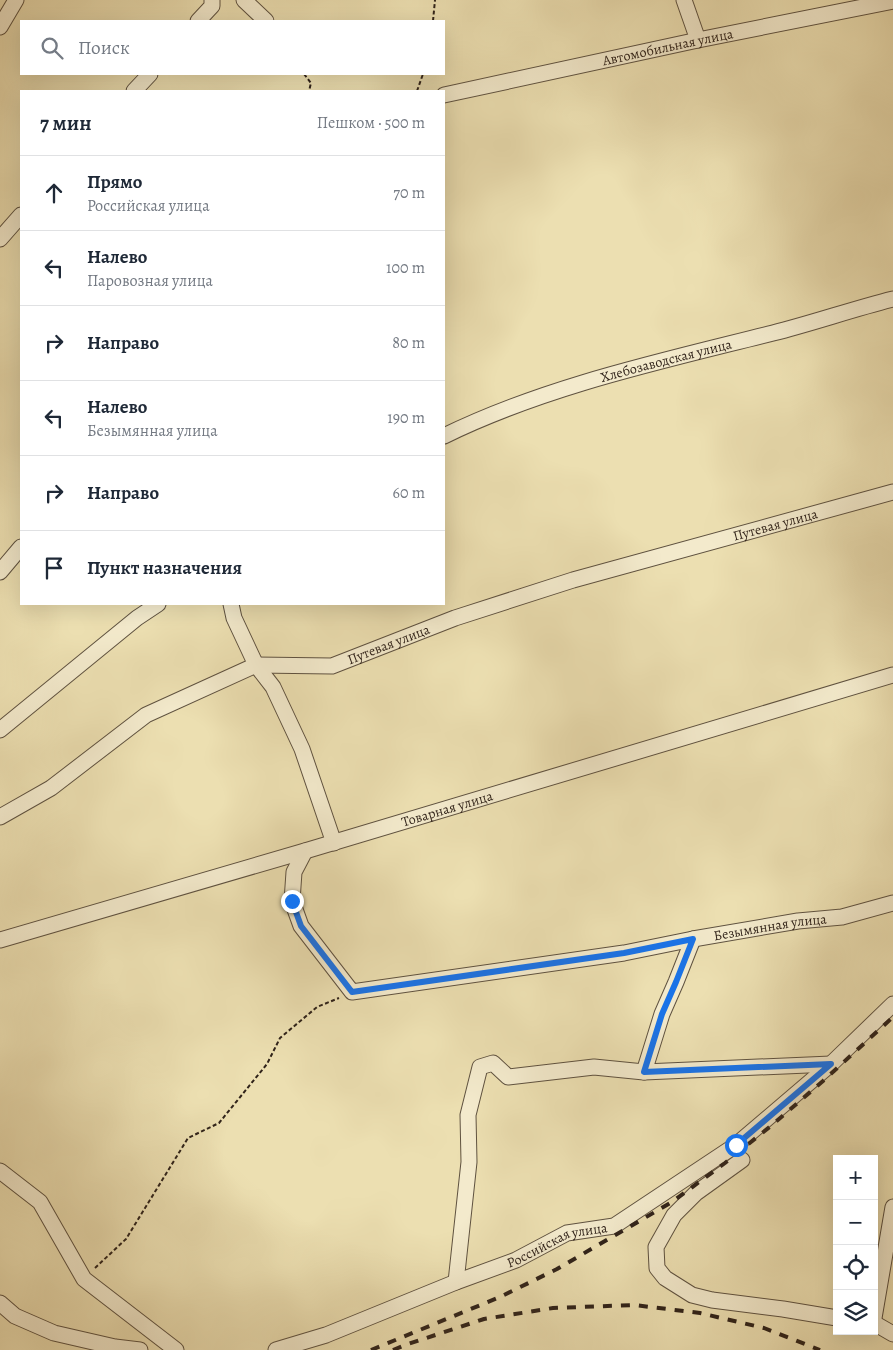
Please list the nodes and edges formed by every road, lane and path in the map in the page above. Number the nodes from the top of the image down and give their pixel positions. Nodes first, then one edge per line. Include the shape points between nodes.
1 (16, 0) edge
2 (244, 0) edge
3 (435, 0) edge
4 (684, 0) edge
5 (893, 1) edge
6 (212, 3) edge
7 (199, 20) edge
8 (265, 20) edge
9 (433, 20) edge
10 (0, 27) edge
11 (698, 40) junction
12 (149, 75) edge
13 (305, 75) edge
14 (422, 75) edge
15 (135, 90) edge
16 (309, 90) edge
17 (417, 90) edge
18 (445, 95) edge
19 (20, 216) edge
20 (0, 239) edge
21 (893, 299) edge
22 (445, 436) edge
23 (893, 492) edge
24 (20, 548) edge
25 (0, 572) edge
26 (156, 605) edge
27 (231, 605) edge
28 (256, 665) junction
29 (893, 675) edge
30 (0, 730) edge
31 (0, 817) edge
32 (334, 843) junction
33 (305, 851) junction
34 (893, 904) edge
35 (693, 939) junction
36 (0, 940) edge
37 (352, 992) junction
38 (893, 1004) edge
39 (831, 1064) junction
40 (644, 1072) junction
41 (742, 1160) dead end
42 (0, 1171) edge
43 (893, 1207) edge
44 (84, 1279) junction
45 (456, 1282) junction
46 (878, 1295) edge
47 (0, 1303) edge
48 (833, 1317) edge
49 (878, 1325) edge
50 (893, 1334) edge
51 (140, 1350) edge
52 (176, 1350) edge
53 (276, 1350) edge

1 - 10 street
2 - 8 street
3 - 9 path
4 - 11 street
5 - 11 street, Автомобильная улица
6 - 7 street
11 - 18 street, Автомобильная улица
12 - 15 street
13 - 16 path via 311,84
14 - 17 path
19 - 20 street
21 - 22 street, Хлебозаводская улица via 571,387 476,420
23 - 28 street, Путевая улица via 573,580 455,618 332,666
24 - 25 street
26 - 30 street
27 - 28 street
28 - 31 street, Путевая улица via 146,715 51,788
28 - 32 street via 273,687 302,749
29 - 32 street, Товарная улица
32 - 33 street, Товарная улица
33 - 36 street, Товарная улица
33 - 37 street via 294,872 292,901 301,926
34 - 35 street, Безымянная улица via 842,917
35 - 37 street, Безымянная улица via 624,953
35 - 40 street via 662,1014
37 - 44 path via 317,1008 280,1038 267,1064 219,1123 188,1138 126,1239
38 - 39 street, Российская улица
39 - 40 street
39 - 45 street, Российская улица via 736,1145 614,1226 567,1233 516,1260
40 - 45 street via 594,1068 508,1077 493,1063 480,1067 468,1115 469,1162
41 - 48 street via 696,1193 674,1215 656,1247 657,1268 665,1278 692,1295
42 - 44 street via 40,1202
43 - 46 street
44 - 52 street
45 - 53 street, Российская улица via 326,1335
47 - 51 street via 15,1316 54,1333
49 - 50 street

